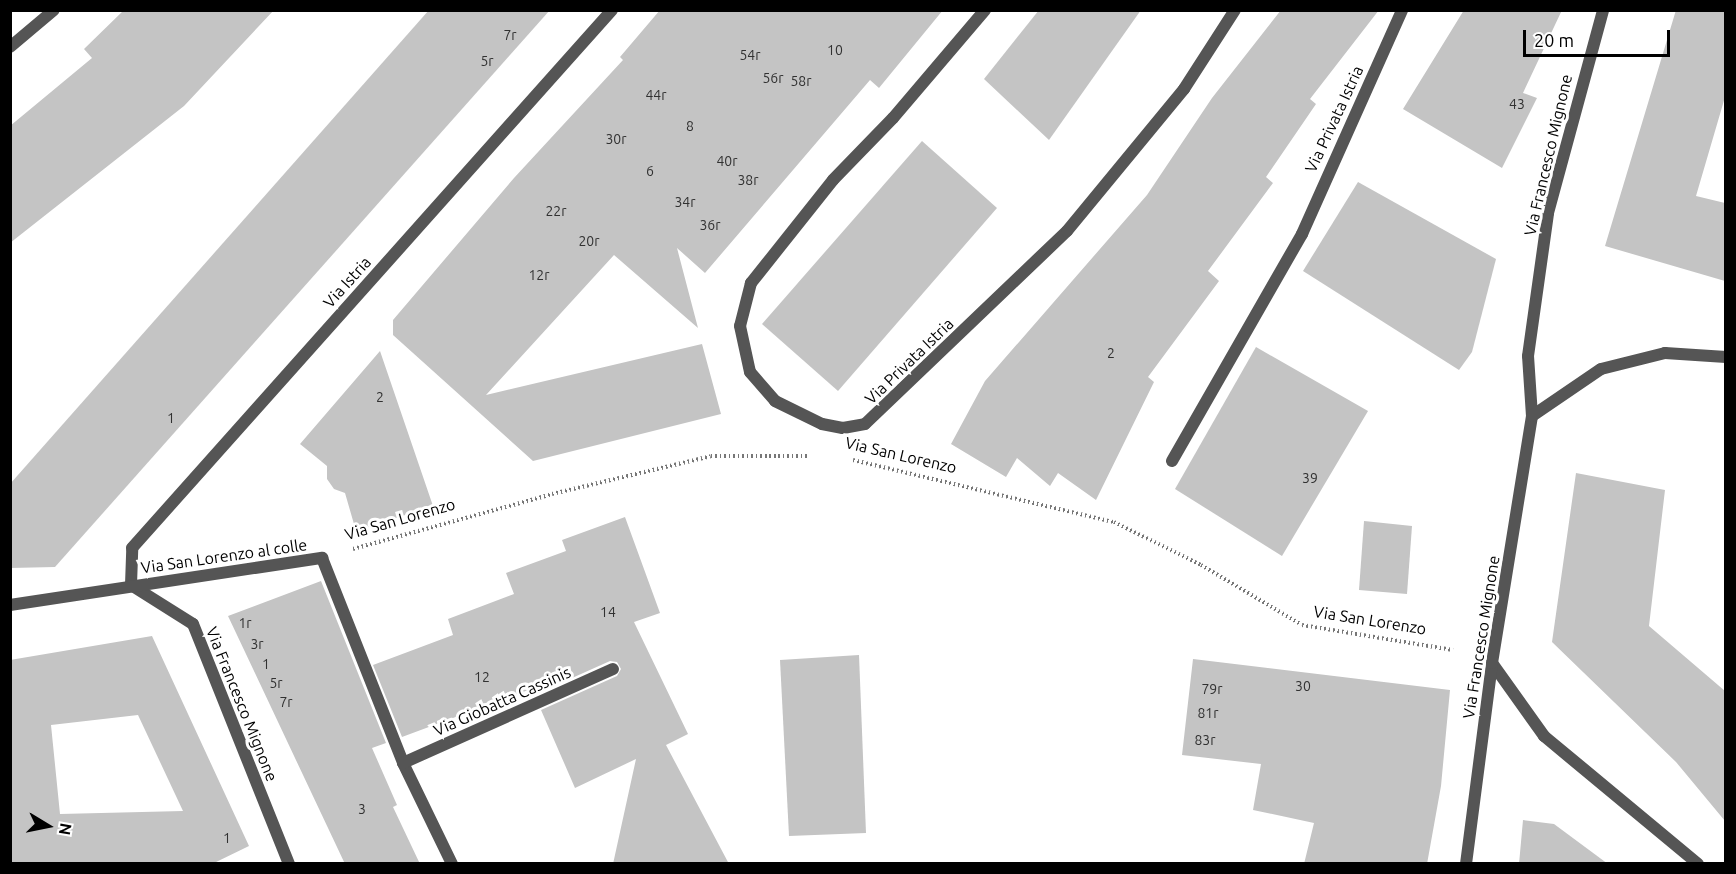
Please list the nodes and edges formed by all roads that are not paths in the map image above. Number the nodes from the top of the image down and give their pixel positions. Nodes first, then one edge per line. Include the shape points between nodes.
1 (54, 10) edge
2 (612, 10) edge
3 (985, 10) edge
4 (1235, 10) edge
5 (1402, 10) edge
6 (1603, 10) edge
7 (10, 47) edge
8 (1725, 357) edge
9 (1532, 416) junction
10 (1172, 461) dead end
11 (131, 585) junction
12 (10, 605) edge
13 (1492, 663) junction
14 (614, 669) dead end
15 (403, 763) junction
16 (289, 864) edge
17 (452, 864) edge
18 (1467, 864) edge
19 (1698, 864) edge

1 - 7 street
2 - 11 street, Via Istria via 132,548
3 - 4 street, Via Privata Istria via 894,118 833,180 752,283 741,326 750,372 775,401 822,424 843,428 865,424 1067,231 1184,89
5 - 10 street, Via Privata Istria via 1302,234
6 - 9 street, Via Francesco Mignone via 1548,213 1528,356
8 - 9 street via 1665,353 1601,369
9 - 13 street, Via Francesco Mignone
11 - 12 street
11 - 15 street, Via San Lorenzo al colle via 322,558
11 - 16 street, Via Francesco Mignone via 193,624
13 - 18 street, Via Francesco Mignone
13 - 19 street via 1544,736
14 - 15 street, Via Giobatta Cassinis
15 - 17 street

